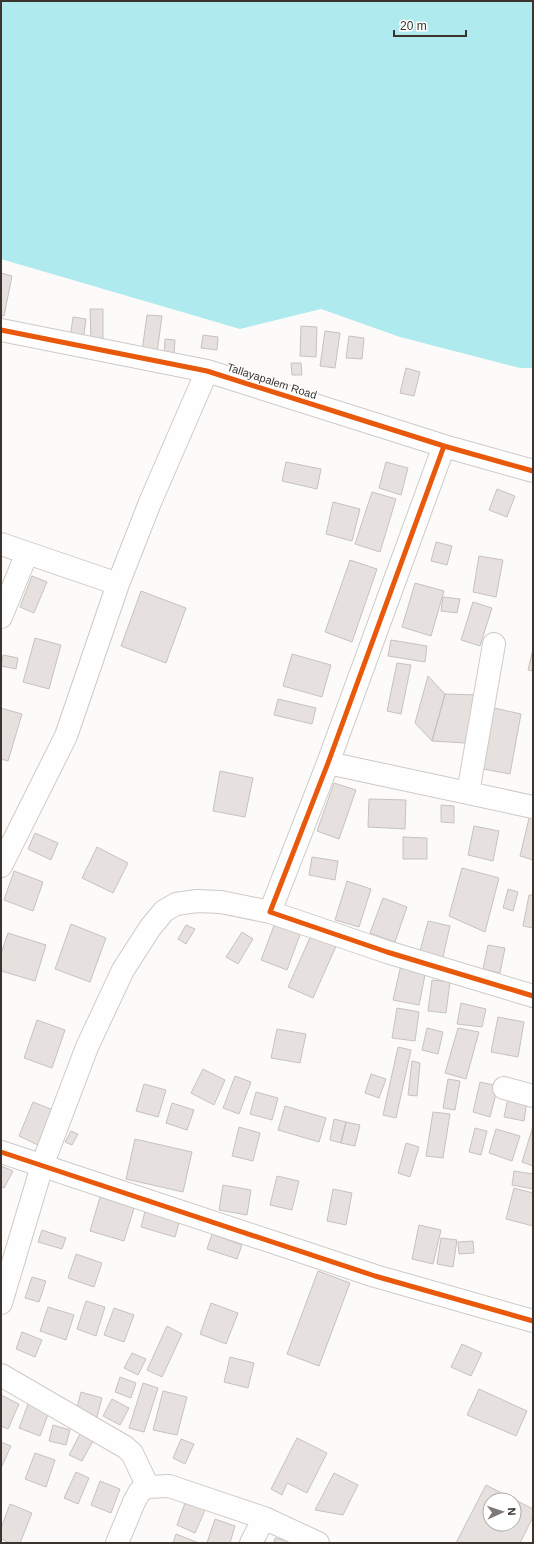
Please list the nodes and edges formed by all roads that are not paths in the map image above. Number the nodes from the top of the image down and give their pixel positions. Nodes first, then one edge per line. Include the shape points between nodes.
1 (1, 330) edge
2 (207, 371) junction
3 (444, 446) junction
4 (533, 471) edge
5 (1, 544) edge
6 (27, 553) junction
7 (118, 584) junction
8 (1, 617) edge
9 (494, 644) dead end
10 (328, 763) junction
11 (468, 793) junction
12 (533, 807) edge
13 (1, 866) edge
14 (270, 912) junction
15 (533, 996) edge
16 (504, 1088) dead end
17 (533, 1096) edge
18 (1, 1152) edge
19 (42, 1166) junction
20 (2, 1296) edge
21 (533, 1321) edge
22 (1, 1375) edge
23 (148, 1487) junction
24 (264, 1518) junction
25 (116, 1543) edge
26 (251, 1543) edge
27 (318, 1543) edge

1 - 2 street, Tallayapalem Road
2 - 3 street, Tallayapalem Road
2 - 7 street
3 - 4 street, Tallayapalem Road
3 - 10 street
5 - 6 street
6 - 7 street
6 - 8 street
7 - 13 street via 66,736
9 - 11 street
10 - 11 street
10 - 14 street
11 - 12 street
14 - 15 street via 387,952
14 - 19 street via 221,902 198,901 176,904 164,911 123,970 111,995 87,1047
16 - 17 street
18 - 19 street
19 - 20 street
19 - 21 street via 375,1276
22 - 23 street via 125,1447 132,1453
23 - 24 street via 169,1486
23 - 25 street via 140,1491
24 - 26 street
24 - 27 street

